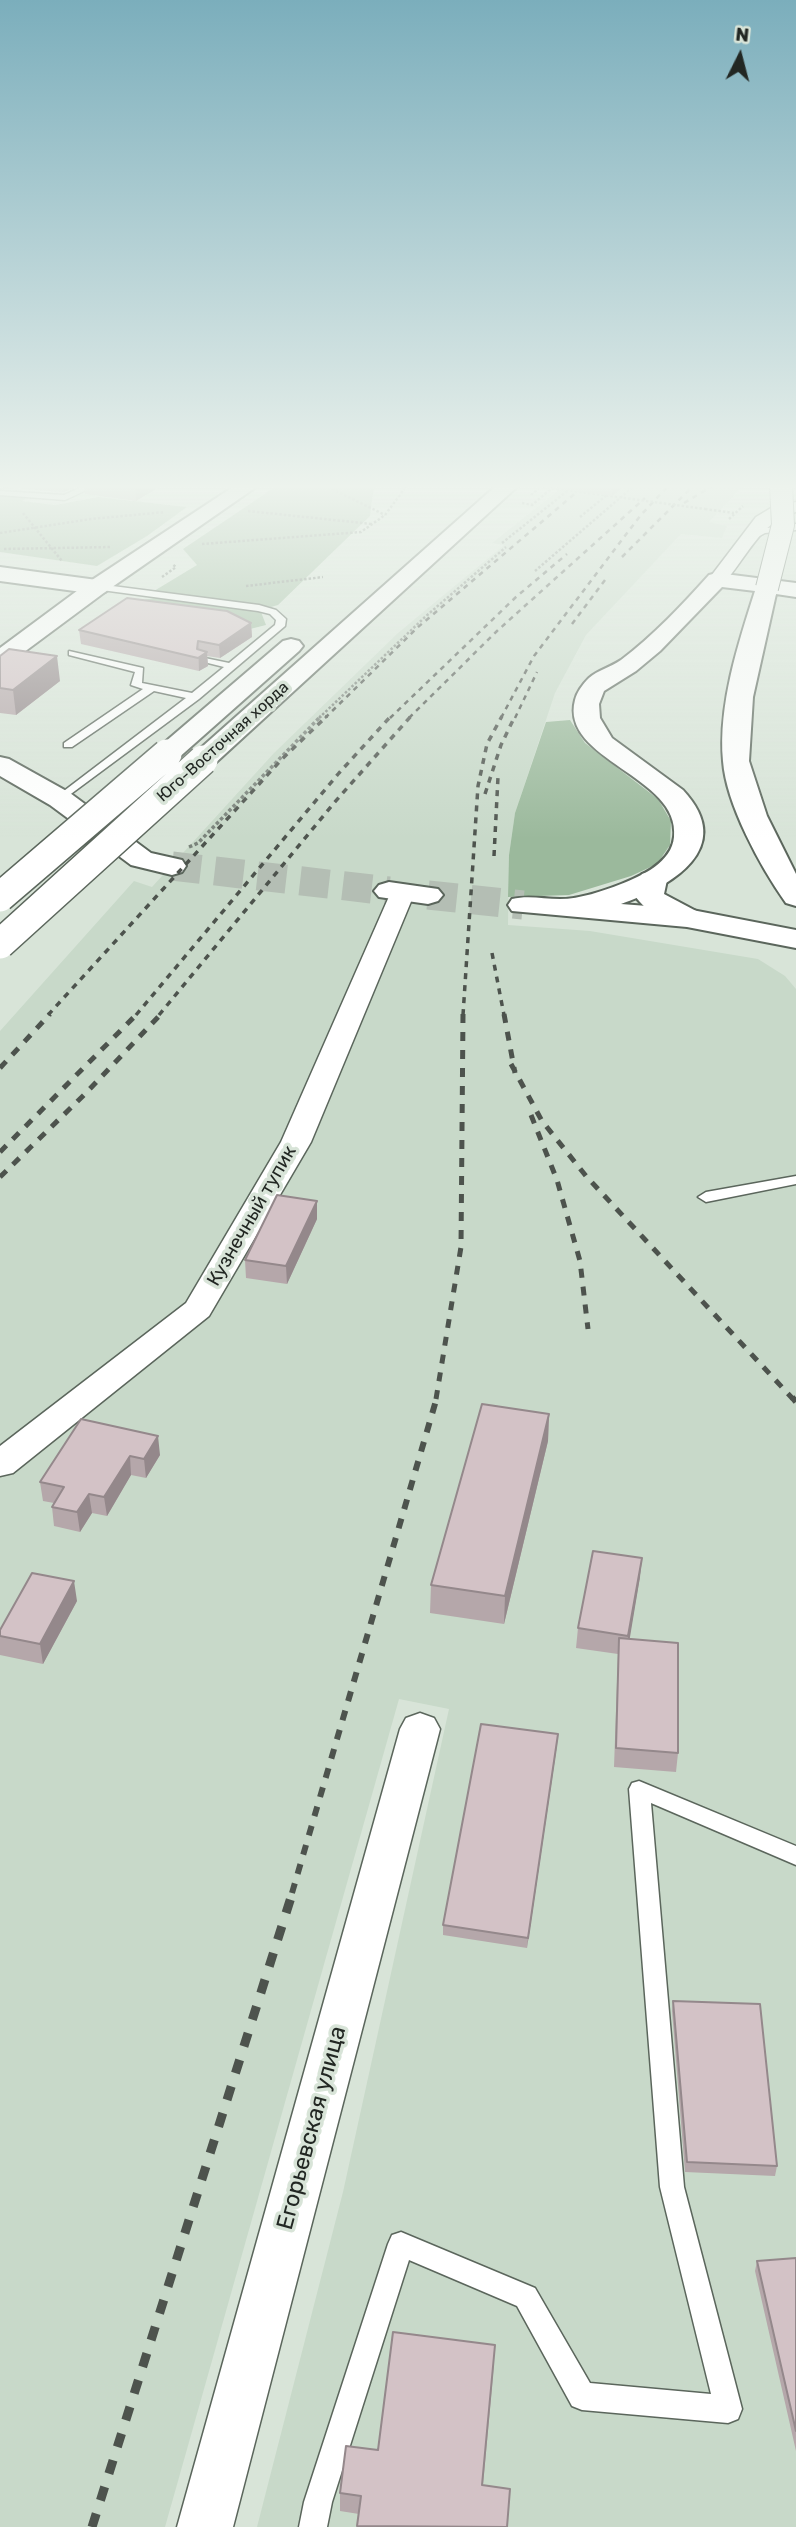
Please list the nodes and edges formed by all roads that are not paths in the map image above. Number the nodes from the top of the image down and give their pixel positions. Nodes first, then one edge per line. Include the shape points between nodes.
1 (76, 603) edge
2 (209, 603) edge
3 (378, 603) edge
4 (697, 603) edge
5 (700, 603) edge
6 (762, 603) edge
7 (692, 608) junction
8 (303, 635) dead end
9 (72, 653) dead end
10 (0, 659) edge
11 (203, 659) edge
12 (231, 666) junction
13 (152, 688) junction
14 (195, 696) junction
15 (68, 745) dead end
16 (0, 765) edge
17 (60, 799) junction
18 (157, 863) tunnel mouth
19 (652, 880) junction
20 (407, 893) dead end
21 (0, 897) edge
22 (796, 897) edge
23 (523, 905) tunnel mouth
24 (563, 908) junction
25 (687, 918) junction
26 (796, 940) edge
27 (0, 944) edge
28 (796, 1180) edge
29 (706, 1197) dead end
30 (0, 1464) edge
31 (420, 1729) dead end
32 (796, 1856) edge
33 (205, 2527) edge
34 (313, 2527) edge

1 - 10 main road
2 - 12 lane via 273,612 281,619 280,626
3 - 27 main road, Юго-Восточная хорда, bridge
4 - 7 main road
5 - 7 main road
6 - 22 main road, bridge via 739,718 736,762 753,821
7 - 19 main road via 627,666 600,681 586,705 588,720 603,743 677,800 690,822 690,846 677,864
8 - 21 main road, Юго-Восточная хорда, bridge
9 - 13 lane via 140,670 136,685
11 - 12 lane
12 - 14 lane
13 - 14 lane
13 - 15 lane
14 - 17 lane
16 - 17 main road
17 - 18 main road
19 - 24 main road via 591,904
19 - 25 main road via 648,892 652,900
20 - 30 street, Кузнечный тупик via 296,1142 198,1309
23 - 24 main road
24 - 25 main road
25 - 26 main road
28 - 29 lane
31 - 33 street, Егорьевская улица
32 - 34 lane via 639,1790 672,2187 728,2409 582,2396 526,2297 401,2244

